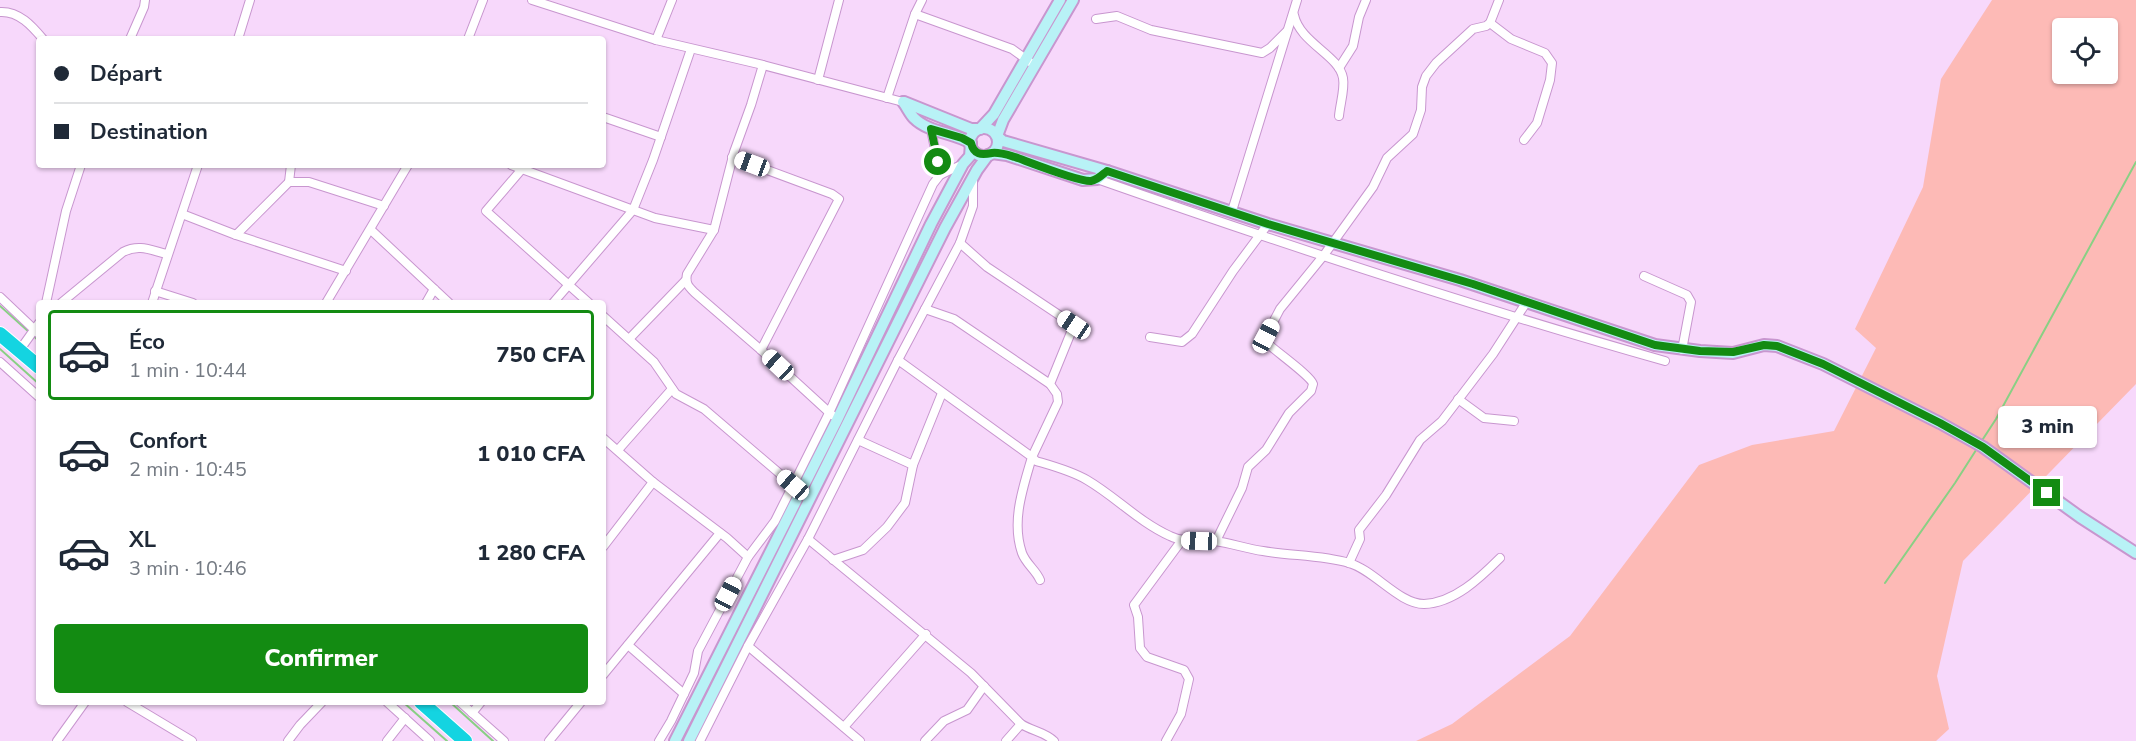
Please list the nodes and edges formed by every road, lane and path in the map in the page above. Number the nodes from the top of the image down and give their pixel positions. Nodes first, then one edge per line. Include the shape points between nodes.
1 (145, 0) edge
2 (250, 0) edge
3 (483, 0) edge
4 (532, 0) edge
5 (672, 0) edge
6 (838, 0) edge
7 (922, 0) edge
8 (1060, 0) edge
9 (1073, 0) edge
10 (1298, 0) edge
11 (1366, 0) edge
12 (1499, 0) edge
13 (0, 12) edge
14 (915, 14) junction
15 (1294, 14) junction
16 (1096, 19) dead end
17 (1490, 23) junction
18 (1288, 30) junction
19 (40, 36) edge
20 (131, 36) edge
21 (239, 36) edge
22 (469, 36) edge
23 (656, 40) junction
24 (691, 49) junction
25 (1026, 58) junction
26 (763, 65) junction
27 (1035, 66) junction
28 (1339, 68) junction
29 (818, 80) junction
30 (887, 98) junction
31 (903, 102) junction
32 (1339, 116) dead end
33 (606, 118) edge
34 (931, 129) junction
35 (979, 129) junction
36 (997, 136) junction
37 (661, 137) junction
38 (1524, 140) dead end
39 (971, 144) junction
40 (990, 154) junction
41 (732, 157) junction
42 (963, 164) junction
43 (80, 168) edge
44 (197, 168) edge
45 (290, 168) edge
46 (406, 168) edge
47 (526, 168) edge
48 (1107, 171) junction
49 (940, 175) junction
50 (973, 176) junction
51 (1097, 179) junction
52 (288, 182) junction
53 (384, 206) junction
54 (633, 210) junction
55 (1232, 211) junction
56 (182, 214) junction
57 (931, 224) junction
58 (1268, 224) junction
59 (945, 228) junction
60 (371, 230) junction
61 (714, 230) junction
62 (236, 235) junction
63 (1259, 236) junction
64 (1334, 242) junction
65 (960, 243) junction
66 (167, 254) junction
67 (1324, 255) junction
68 (346, 271) junction
69 (1644, 276) dead end
70 (686, 280) junction
71 (568, 285) junction
72 (434, 289) junction
73 (155, 291) junction
74 (0, 297) edge
75 (47, 300) edge
76 (65, 300) edge
77 (153, 300) edge
78 (184, 300) edge
79 (328, 300) edge
80 (428, 300) edge
81 (446, 300) edge
82 (556, 300) edge
83 (585, 300) edge
84 (1526, 303) junction
85 (925, 309) junction
86 (606, 319) edge
87 (1516, 319) junction
88 (35, 331) edge
89 (0, 334) edge
90 (1150, 337) dead end
91 (629, 339) junction
92 (761, 350) junction
93 (1682, 350) junction
94 (19, 351) junction
95 (898, 360) junction
96 (1665, 361) dead end
97 (0, 362) edge
98 (36, 365) edge
99 (1050, 384) junction
100 (672, 389) junction
101 (942, 393) junction
102 (36, 394) edge
103 (1458, 399) junction
104 (833, 417) junction
105 (1514, 421) dead end
106 (606, 440) edge
107 (858, 440) junction
108 (618, 450) junction
109 (1032, 457) junction
110 (913, 465) junction
111 (653, 482) junction
112 (793, 485) junction
113 (720, 532) junction
114 (808, 539) junction
115 (1182, 540) junction
116 (606, 541) edge
117 (1216, 541) junction
118 (2136, 553) edge
119 (748, 556) junction
120 (1500, 558) dead end
121 (833, 560) junction
122 (1348, 563) junction
123 (1040, 580) dead end
124 (926, 634) junction
125 (628, 645) junction
126 (748, 646) junction
127 (606, 671) edge
128 (984, 686) junction
129 (684, 694) junction
130 (83, 705) edge
131 (132, 705) edge
132 (319, 705) edge
133 (390, 705) edge
134 (424, 705) edge
135 (463, 705) edge
136 (479, 705) edge
137 (579, 705) edge
138 (472, 713) junction
139 (405, 718) junction
140 (1021, 724) junction
141 (844, 727) junction
142 (57, 741) edge
143 (192, 741) edge
144 (288, 741) edge
145 (387, 741) edge
146 (430, 741) edge
147 (465, 741) edge
148 (504, 741) edge
149 (549, 741) edge
150 (659, 741) edge
151 (675, 741) edge
152 (689, 741) edge
153 (700, 741) edge
154 (860, 741) edge
155 (925, 741) edge
156 (1006, 741) edge
157 (1054, 741) edge
158 (1166, 741) edge

1 - 20 street
2 - 21 street
3 - 22 street
4 - 23 street
5 - 23 street
6 - 29 street
7 - 14 street
8 - 25 main road
9 - 27 main road
10 - 15 street
11 - 28 street via 1353,46
12 - 17 street
13 - 19 street via 17,15
14 - 25 street via 1012,49
14 - 30 street
15 - 18 street
15 - 28 street via 1300,31
16 - 18 street via 1117,16 1151,30 1262,52
17 - 38 street via 1511,39 1545,52 1552,63 1538,123
17 - 64 street via 1473,29 1426,76 1413,134 1387,158 1373,187
18 - 55 street
23 - 24 street
24 - 26 street
24 - 37 street
25 - 27 street
25 - 35 main road via 994,114
26 - 29 street
26 - 41 street
27 - 36 main road
28 - 32 street via 1343,78
29 - 30 street
30 - 31 street
31 - 34 main road via 915,119
31 - 35 main road
33 - 37 street
34 - 39 main road
34 - 49 street
35 - 36 main road via 991,129
35 - 39 main road
36 - 40 main road via 998,145
36 - 48 main road
37 - 54 street
39 - 40 main road via 979,154
39 - 42 main road via 970,156
40 - 50 main road
40 - 51 main road via 1007,155 1083,180
41 - 61 street
41 - 92 street via 839,200
42 - 49 street
42 - 57 main road
43 - 75 street via 66,211
44 - 56 street
45 - 52 street
46 - 53 street
47 - 54 street
47 - 71 street via 486,211
48 - 51 main road
48 - 55 main road
49 - 104 street via 923,204
50 - 59 main road
50 - 65 street via 973,206
51 - 63 street
52 - 53 street via 309,182
52 - 62 street
53 - 60 street
54 - 61 street
54 - 71 street
55 - 58 main road
56 - 62 street
56 - 66 street
57 - 59 main road
57 - 104 main road
58 - 63 street
58 - 64 main road
59 - 152 main road
60 - 68 street
60 - 72 street
61 - 70 street
62 - 68 street
63 - 67 street
63 - 90 street via 1192,334 1182,342
64 - 67 street
64 - 84 main road
65 - 85 street
65 - 99 street via 987,267 1074,325
66 - 73 street
66 - 76 street via 132,247
67 - 87 street
67 - 117 street via 1280,309 1265,339 1311,378 1311,391 1289,413 1266,450 1248,467
68 - 79 street
69 - 93 street via 1687,295 1691,302
70 - 91 street
70 - 92 street via 695,293
71 - 82 street
71 - 83 street
72 - 80 street
72 - 81 street
73 - 77 street
73 - 78 street
74 - 88 street
84 - 87 street
84 - 93 main road via 1655,345
85 - 95 street
85 - 99 street via 954,319
86 - 91 street
87 - 96 street
87 - 103 street
88 - 94 street
89 - 94 highway
91 - 100 street via 654,362
92 - 104 street
93 - 118 main road via 1733,352 1777,346 1823,364 1983,447
94 - 98 highway
95 - 101 street
95 - 107 street
97 - 102 street
99 - 109 street via 1058,402
100 - 108 street
100 - 112 street via 704,409
101 - 109 street
101 - 110 street
103 - 105 street via 1484,418
103 - 122 street via 1442,421 1420,440 1363,524
104 - 112 street
104 - 151 main road
106 - 108 street
107 - 110 street
107 - 114 street
108 - 111 street
109 - 115 street via 1082,477 1150,526
109 - 123 street via 1019,503 1017,529 1022,552
110 - 121 street via 905,503 887,527 863,550
111 - 113 street
111 - 116 street
112 - 119 street via 775,521
113 - 119 street
113 - 125 street
114 - 121 street
114 - 126 street
115 - 117 street
115 - 158 street via 1134,605 1140,648 1147,657 1184,670 1189,679 1181,714
117 - 122 street
119 - 129 street via 698,651 694,673
120 - 122 street via 1459,593 1421,604
121 - 124 street
124 - 128 street
124 - 141 street
125 - 127 street
125 - 129 street
126 - 141 street
126 - 153 street
128 - 140 street
128 - 155 street via 967,710 944,721
129 - 150 street
130 - 142 street
131 - 143 street
132 - 144 street
133 - 139 street
134 - 147 highway
135 - 138 street
136 - 138 street
137 - 149 street
138 - 148 street
139 - 145 street
139 - 146 street
140 - 156 street
140 - 157 street
141 - 154 street

